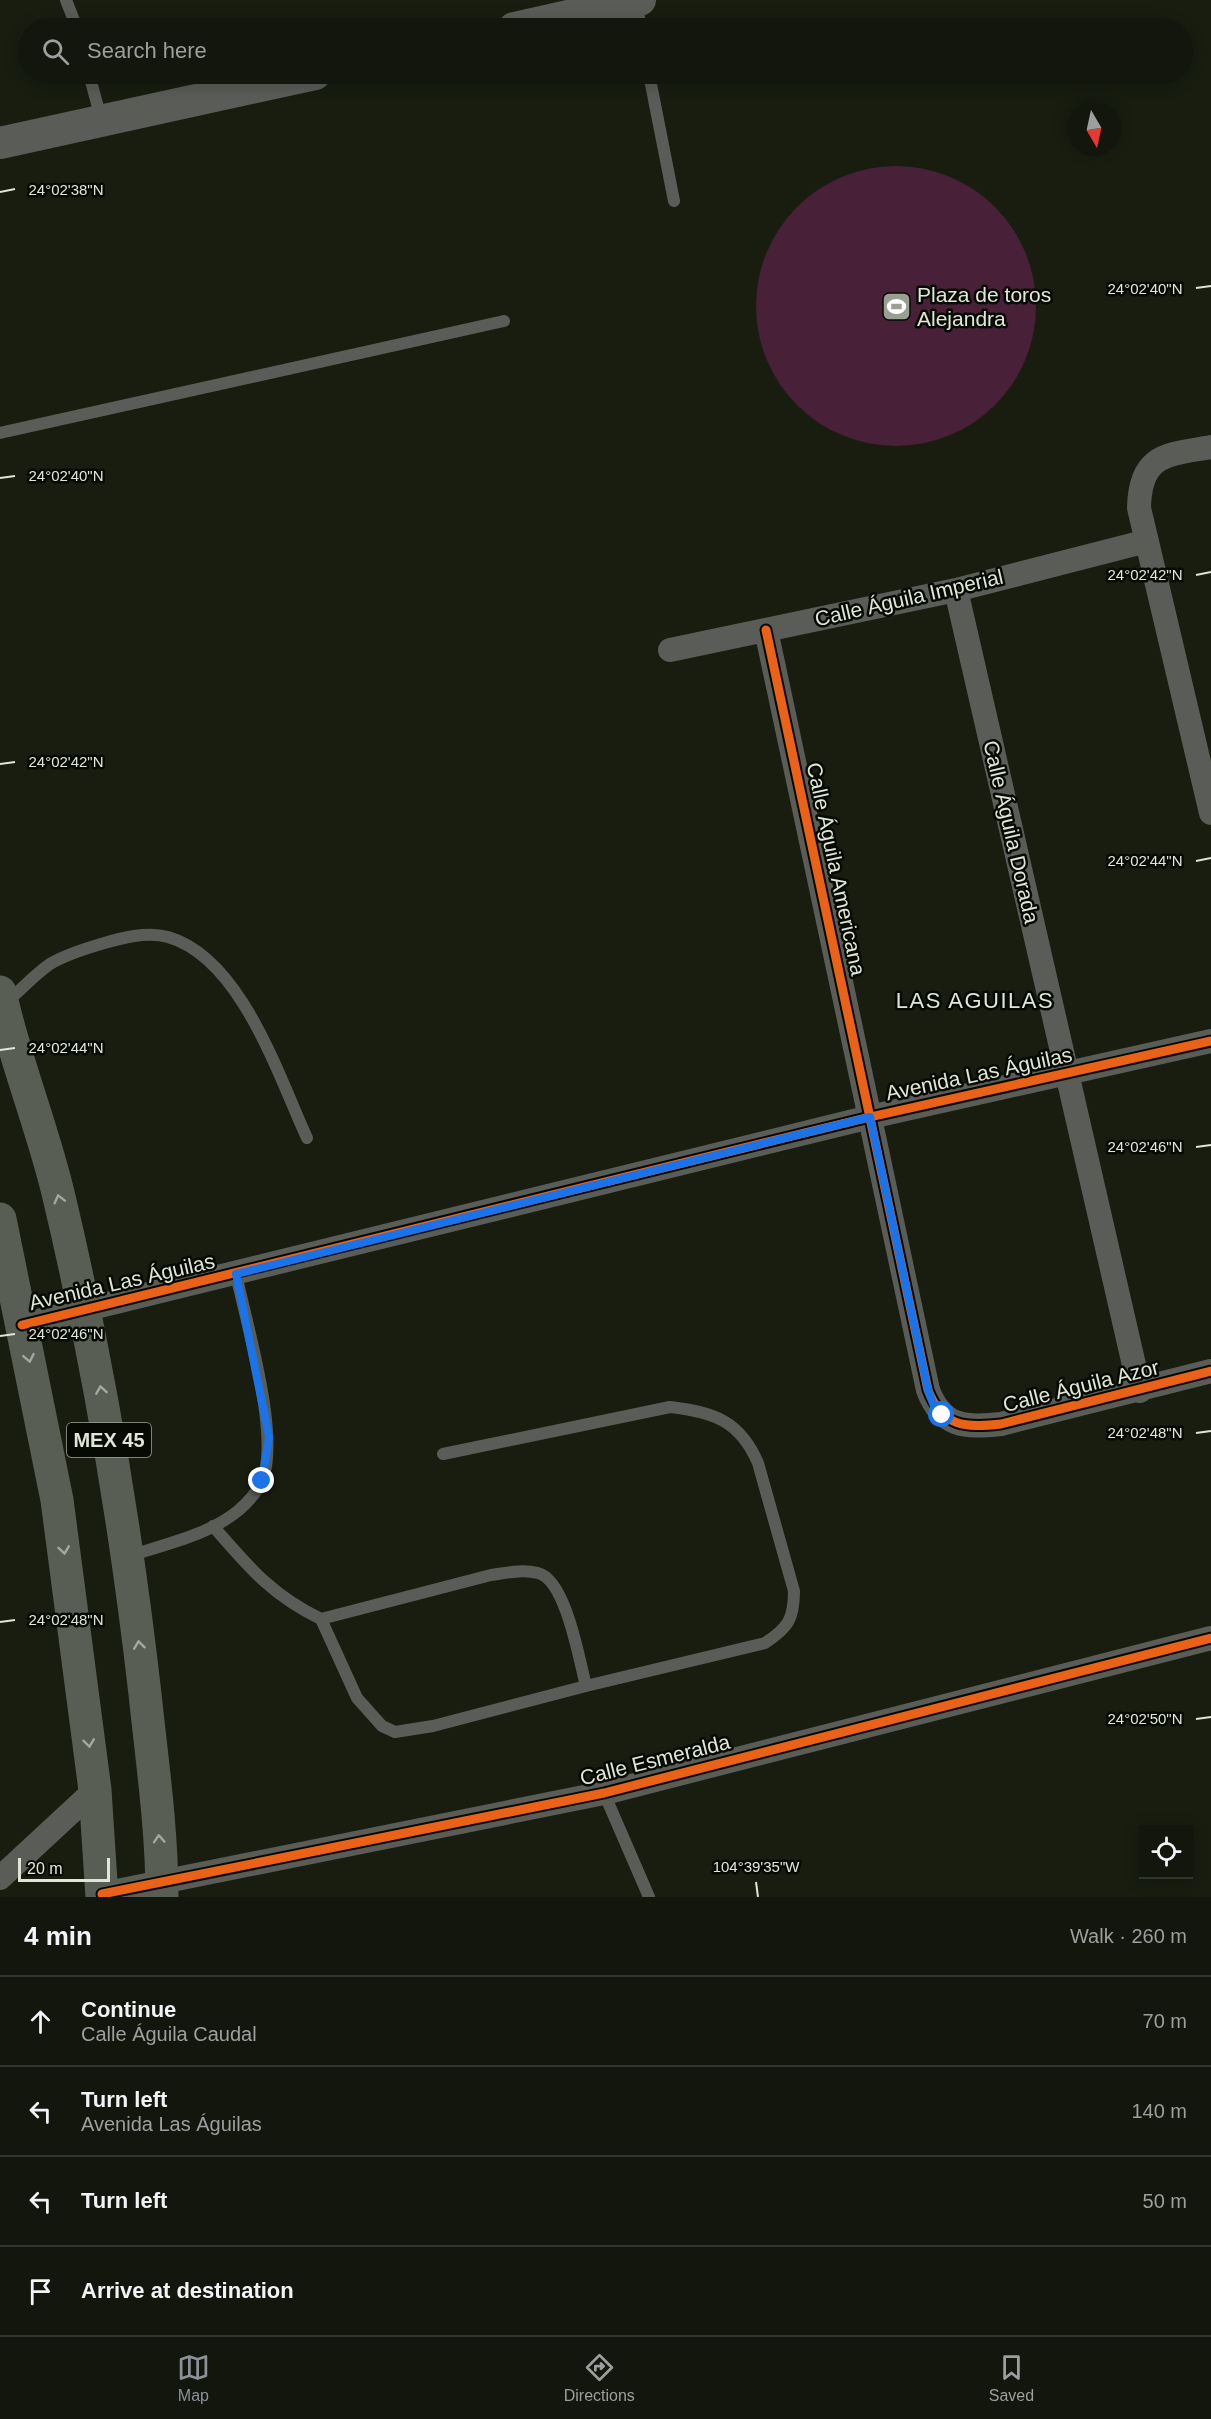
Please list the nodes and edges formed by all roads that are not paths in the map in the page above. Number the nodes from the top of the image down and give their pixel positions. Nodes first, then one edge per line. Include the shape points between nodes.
1 (66, 0) edge
2 (638, 7) edge
3 (73, 18) edge
4 (573, 18) edge
5 (92, 84) edge
6 (271, 84) edge
7 (651, 84) edge
8 (102, 122) junction
9 (0, 143) edge
10 (674, 201) dead end
11 (504, 321) dead end
12 (0, 433) edge
13 (1211, 447) edge
14 (1147, 541) junction
15 (956, 590) junction
16 (766, 630) junction
17 (670, 650) dead end
18 (1211, 813) edge
19 (1, 1002) edge
20 (1211, 1041) edge
21 (1065, 1073) junction
22 (870, 1117) junction
23 (307, 1138) dead end
24 (0, 1219) edge
25 (236, 1274) junction
26 (84, 1311) junction
27 (22, 1324) junction
28 (1211, 1371) edge
29 (1140, 1391) junction
30 (958, 1425) joint
31 (443, 1454) dead end
32 (213, 1526) junction
33 (128, 1556) junction
34 (321, 1619) junction
35 (1211, 1638) edge
36 (586, 1686) junction
37 (95, 1791) junction
38 (604, 1793) junction
39 (0, 1878) edge
40 (162, 1890) edge
41 (102, 1895) edge
42 (649, 1897) edge

1 - 3 lane
2 - 4 street
5 - 8 lane
6 - 8 street
7 - 10 lane
8 - 9 street
11 - 12 lane
13 - 14 street via 1170,455 1149,466 1140,486 1139,508
14 - 15 street, Calle Águila Imperial
14 - 18 street
15 - 16 street, Calle Águila Imperial
15 - 21 street, Calle Águila Dorada
16 - 17 street, Calle Águila Imperial
16 - 22 street, Calle Águila Americana
19 - 23 lane via 50,965 78,951 141,935 166,936 184,943 213,965 235,991 259,1032
26 -> 19 main road, MEX 45 via 58,1195
20 - 21 street, Avenida Las Águilas
21 - 22 street, Avenida Las Águilas
21 - 29 street, Calle Águila Dorada
22 - 25 street, Avenida Las Águilas
22 - 30 street, Calle Águila Americana via 928,1390 934,1406
24 - 27 main road, MEX 45
25 - 26 street, Avenida Las Águilas
25 - 32 lane via 269,1437 262,1481 250,1500
26 - 27 street, Avenida Las Águilas
33 -> 26 main road, MEX 45
27 -> 37 main road, MEX 45 via 57,1500
28 - 29 street, Calle Águila Azor
29 - 30 street, Calle Águila Azor via 1001,1425
31 - 36 lane via 670,1407 719,1418 738,1430 749,1444 794,1591 788,1625 765,1643
32 - 33 lane
32 - 34 lane via 273,1591
40 -> 33 main road, MEX 45 via 155,1785
34 - 36 lane via 357,1698 382,1726 395,1732 433,1726
34 - 36 lane via 491,1575 540,1573 554,1584 564,1605
35 - 38 street, Calle Esmeralda
37 - 39 street
37 - 41 main road, MEX 45
38 - 40 street, Calle Esmeralda
38 - 42 lane
40 - 41 street, Calle Esmeralda

